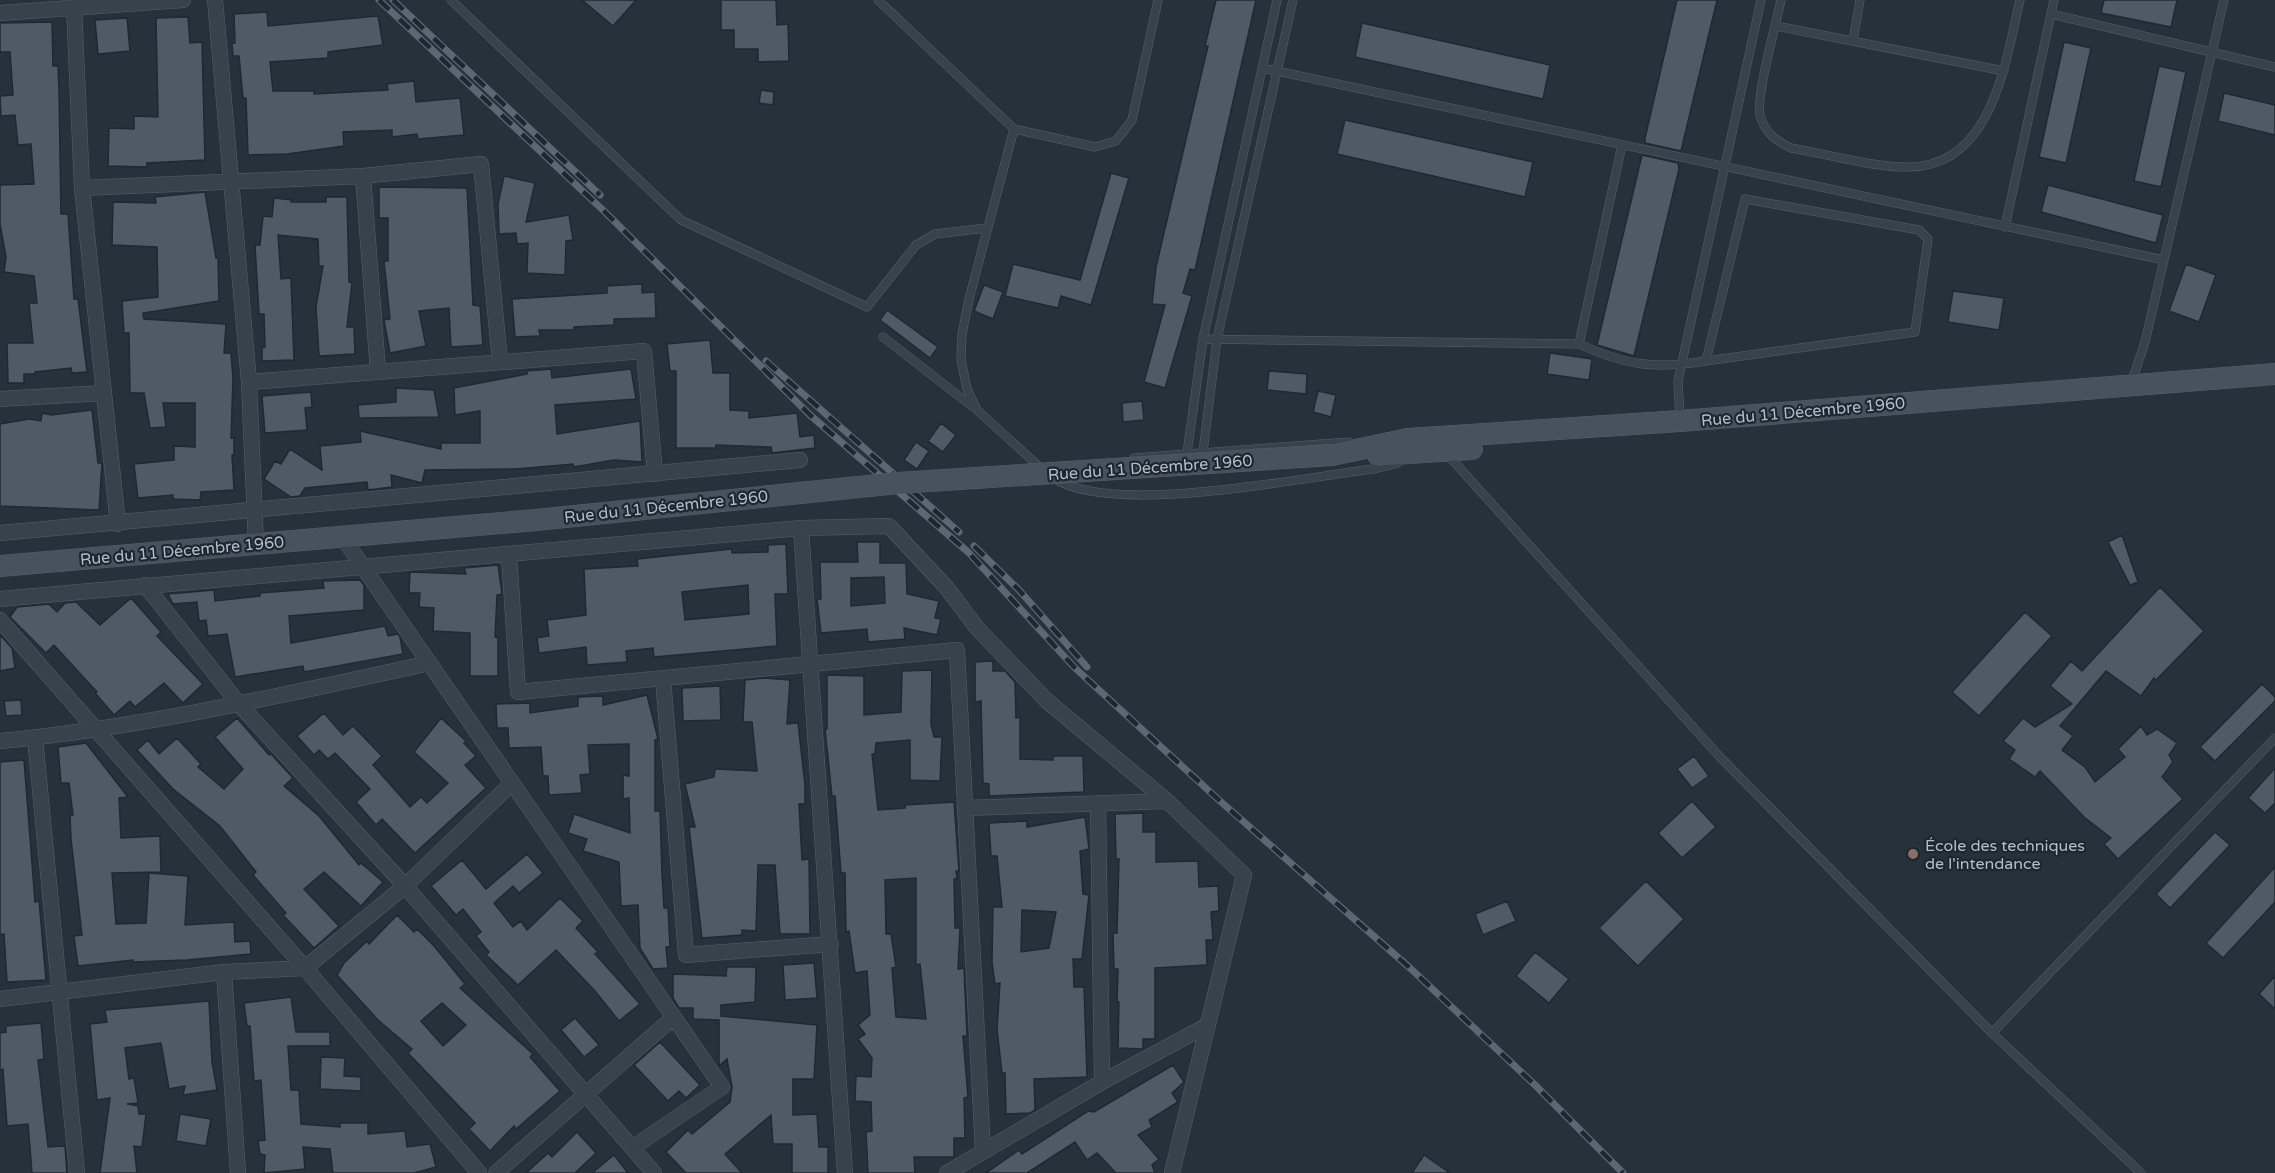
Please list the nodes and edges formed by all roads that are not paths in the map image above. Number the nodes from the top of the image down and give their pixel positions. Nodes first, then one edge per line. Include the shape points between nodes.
1 (183, 0) edge
2 (215, 0) edge
3 (451, 0) edge
4 (878, 0) edge
5 (1158, 0) edge
6 (1277, 0) edge
7 (1293, 0) edge
8 (1761, 0) edge
9 (1781, 0) edge
10 (1860, 0) edge
11 (2020, 0) edge
12 (2054, 0) edge
13 (2224, 0) edge
14 (74, 7) junction
15 (0, 13) edge
16 (2051, 14) junction
17 (1776, 26) junction
18 (1853, 41) junction
19 (2213, 52) junction
20 (2275, 67) edge
21 (1262, 69) junction
22 (2004, 71) junction
23 (1277, 72) junction
24 (1014, 129) junction
25 (1622, 145) junction
26 (1724, 167) junction
27 (363, 176) junction
28 (231, 181) junction
29 (82, 188) junction
30 (2005, 227) junction
31 (987, 228) junction
32 (2164, 260) junction
33 (884, 337) dead end
34 (1203, 339) junction
35 (1217, 339) junction
36 (1579, 344) junction
37 (501, 362) junction
38 (1706, 362) junction
39 (1682, 365) junction
40 (378, 371) junction
41 (2275, 374) edge
42 (249, 382) junction
43 (2130, 385) junction
44 (2275, 385) edge
45 (104, 393) junction
46 (0, 399) edge
47 (977, 410) junction
48 (1680, 421) junction
49 (1408, 439) junction
50 (1203, 452) junction
51 (1445, 452) junction
52 (1187, 453) junction
53 (1332, 455) junction
54 (1123, 458) dead end
55 (800, 460) dead end
56 (1099, 460) dead end
57 (1056, 463) dead end
58 (1036, 464) junction
59 (1046, 464) dead end
60 (654, 474) junction
61 (253, 511) junction
62 (118, 524) junction
63 (801, 528) junction
64 (0, 533) edge
65 (343, 538) junction
66 (256, 544) junction
67 (509, 555) junction
68 (0, 566) edge
69 (363, 567) junction
70 (145, 585) junction
71 (0, 599) edge
72 (0, 620) edge
73 (430, 663) junction
74 (810, 664) junction
75 (663, 679) junction
76 (239, 704) junction
77 (99, 730) junction
78 (35, 738) junction
79 (2275, 738) edge
80 (0, 741) edge
81 (511, 784) junction
82 (1167, 801) junction
83 (1098, 803) junction
84 (966, 808) junction
85 (405, 886) junction
86 (831, 944) junction
87 (305, 968) junction
88 (224, 972) junction
89 (61, 991) junction
90 (0, 999) edge
91 (674, 1017) junction
92 (1208, 1025) junction
93 (1992, 1033) junction
94 (1101, 1082) junction
95 (583, 1094) junction
96 (632, 1148) junction
97 (983, 1151) junction
98 (77, 1173) edge
99 (238, 1173) edge
100 (478, 1173) edge
101 (496, 1173) edge
102 (654, 1173) edge
103 (845, 1173) edge
104 (947, 1173) edge
105 (1172, 1173) edge
106 (2141, 1173) edge

1 - 14 street
2 - 28 street
3 - 31 lane via 681,220 867,308 916,245 935,234
4 - 24 lane
5 - 24 lane via 1132,120 1116,141 1095,147
6 - 21 lane
7 - 23 lane
8 - 26 lane
9 - 17 lane
10 - 18 lane
11 - 22 lane
12 - 16 lane
13 - 19 lane
14 - 15 street
14 - 29 street
16 - 19 lane
16 - 30 lane
17 - 18 lane
17 - 22 lane via 1759,106 1765,128 1791,148 1903,167 1933,163 1960,148 1981,126
18 - 22 lane
19 - 20 lane
19 - 32 lane
21 - 23 lane
21 - 34 lane
23 - 25 lane
23 - 35 lane
24 - 31 lane
25 - 26 lane
25 - 36 lane
26 - 30 lane
26 - 39 lane
27 - 28 street
27 - 37 street via 481,164
27 - 40 street
28 - 29 street
28 - 42 street
29 - 45 street
30 - 32 lane
31 - 47 lane via 962,334 961,360 967,389
32 - 43 lane via 2145,342
33 - 47 lane
34 - 35 lane
34 - 52 lane
35 - 36 lane
35 - 50 lane
36 - 39 lane via 1606,357 1649,366
37 - 40 street
37 - 60 street via 644,351
38 - 38 lane via 1915,332 1928,239 1919,230 1745,200
38 - 39 lane
39 - 48 lane via 1678,381
40 - 42 street
41 - 43 main road, Rue du 11 Décembre 1960
42 - 61 street
43 - 48 main road, Rue du 11 Décembre 1960
44 - 51 main road, Rue du 11 Décembre 1960
45 - 46 street
45 - 62 street
47 - 58 lane
48 - 49 main road, Rue du 11 Décembre 1960
49 - 50 lane
49 - 53 main road, Rue du 11 Décembre 1960
50 - 52 lane
51 - 53 main road, Rue du 11 Décembre 1960
51 - 58 lane via 1372,469 1181,494 1123,496 1069,488
51 - 93 lane via 1719,756
52 - 54 lane
53 - 65 main road, Rue du 11 Décembre 1960, bridge via 898,483
55 - 60 street
56 - 57 lane
58 - 59 lane
60 - 61 street
61 - 62 street
61 - 66 street
62 - 64 street
63 - 67 street
63 - 74 street
63 - 82 street via 889,526 947,588 977,628 1047,701
65 - 66 main road, Rue du 11 Décembre 1960
65 - 69 street
66 - 68 main road, Rue du 11 Décembre 1960
67 - 69 street
67 - 75 street via 518,692
69 - 70 street
69 - 73 street
70 - 71 street
70 - 76 street
72 - 77 street
73 - 76 street
73 - 81 street
74 - 75 street
74 - 84 street via 957,650
74 - 86 street
75 - 86 street via 686,955
76 - 77 street
76 - 85 street
77 - 78 street
77 - 87 street
78 - 80 street
78 - 89 street
79 - 93 lane
81 - 85 street
81 - 91 street
82 - 83 street
82 - 92 street via 1244,875
83 - 84 street
83 - 94 street
84 - 97 street
85 - 87 street
85 - 95 street
86 - 103 street
87 - 88 street
87 - 100 street
88 - 89 street
88 - 99 street
89 - 90 street
89 - 98 street
91 - 95 street
91 - 96 street via 722,1087
92 - 94 street
92 - 105 street
93 - 106 lane
94 - 97 street
95 - 96 street
95 - 101 street
96 - 102 street
97 - 104 street

